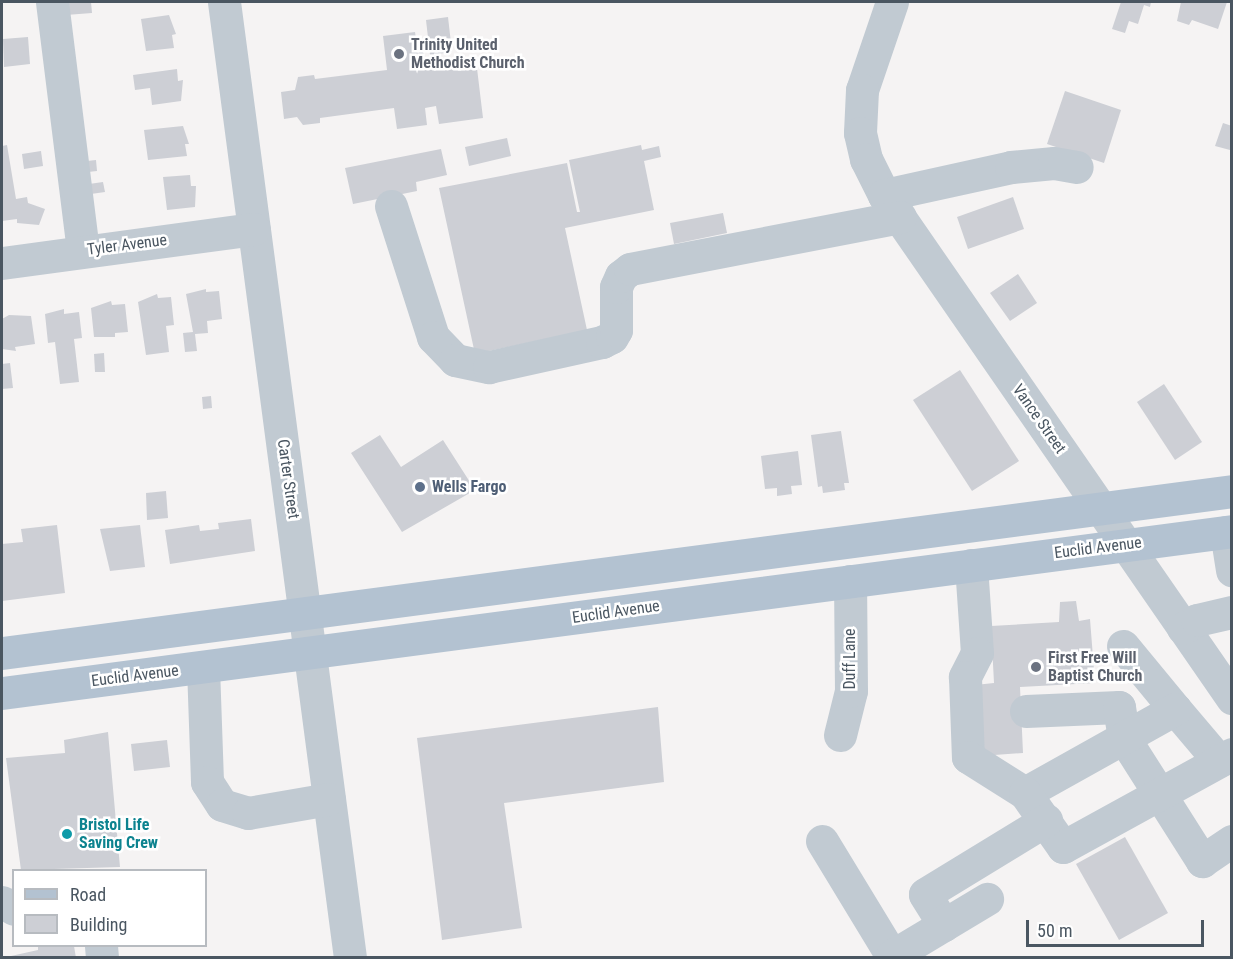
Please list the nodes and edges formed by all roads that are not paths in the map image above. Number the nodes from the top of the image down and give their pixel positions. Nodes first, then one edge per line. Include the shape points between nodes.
1 (51, 2) edge
2 (224, 2) edge
3 (892, 2) edge
4 (1077, 167) dead end
5 (391, 206) dead end
6 (892, 206) junction
7 (254, 229) junction
8 (83, 251) junction
9 (2, 263) edge
10 (1232, 491) edge
11 (1101, 508) junction
12 (1228, 532) edge
13 (1126, 545) junction
14 (971, 565) junction
15 (1232, 571) edge
16 (850, 581) junction
17 (1232, 612) edge
18 (306, 613) junction
19 (1184, 628) junction
20 (1123, 646) dead end
21 (2, 653) edge
22 (310, 653) junction
23 (203, 667) junction
24 (2, 693) edge
25 (1232, 698) edge
26 (1175, 709) junction
27 (1026, 711) dead end
28 (840, 735) dead end
29 (1124, 738) junction
30 (1225, 758) edge
31 (1025, 793) junction
32 (1159, 794) junction
33 (329, 799) junction
34 (1046, 820) junction
35 (822, 841) dead end
36 (1232, 842) edge
37 (987, 899) dead end
38 (944, 925) junction
39 (350, 957) edge
40 (892, 957) edge

1 - 8 street
2 - 7 street, Carter Street
3 - 6 street, Vance Street via 862,90 860,132 866,159
4 - 6 street via 1011,167
5 - 6 street via 433,337 454,360 489,367 612,337 616,330 616,287 630,268
6 - 11 street, Vance Street
7 - 8 street, Tyler Avenue
7 - 18 street, Carter Street
8 - 9 street, Tyler Avenue
10 - 11 main road
11 - 13 street, Vance Street
11 - 18 main road
12 - 13 main road, Euclid Avenue
12 - 15 street
13 - 14 main road, Euclid Avenue
13 - 19 street, Vance Street
14 - 16 main road, Euclid Avenue
14 - 31 street via 977,653 965,677 968,757
16 - 22 main road, Euclid Avenue
16 - 28 street, Duff Lane via 851,691
17 - 19 street via 1197,620
18 - 21 main road
18 - 22 street, Carter Street
19 - 25 street, Vance Street
20 - 26 street
22 - 23 main road, Euclid Avenue
22 - 33 street, Carter Street
23 - 24 main road, Euclid Avenue
23 - 33 street via 207,782 222,805 248,813
26 - 29 street
26 - 30 street
27 - 29 street via 1119,707
29 - 31 street
29 - 32 street
30 - 32 street
31 - 34 street
32 - 34 street via 1063,847
32 - 36 street via 1202,861
33 - 39 street, Carter Street
34 - 38 street via 925,894
35 - 40 street
37 - 38 street
38 - 40 street

